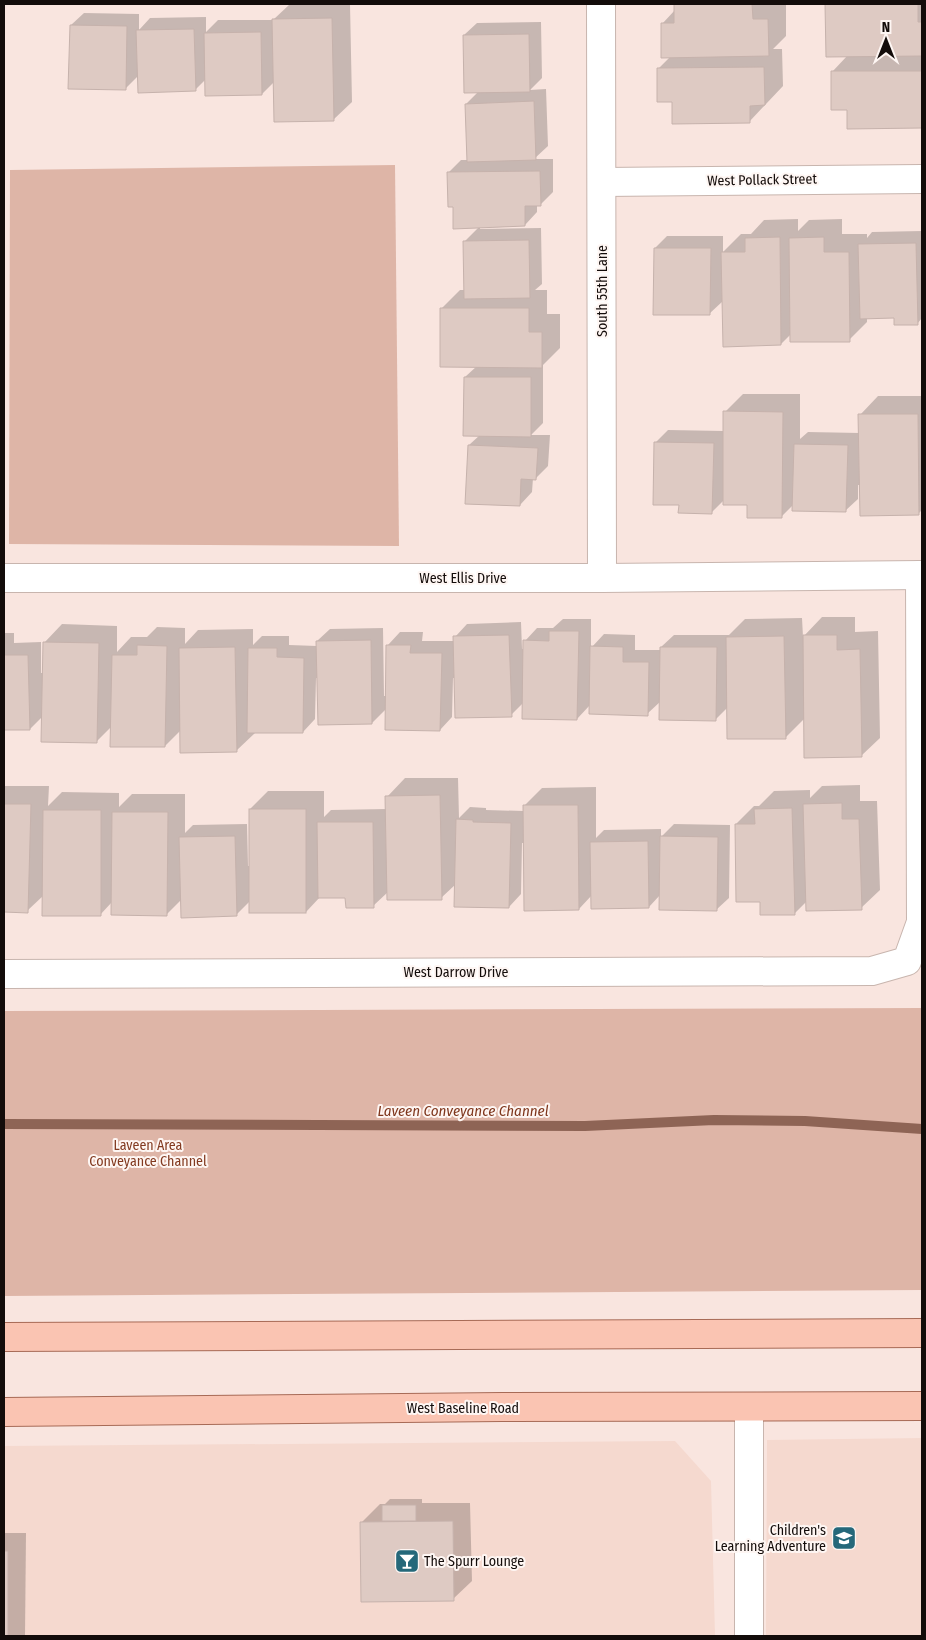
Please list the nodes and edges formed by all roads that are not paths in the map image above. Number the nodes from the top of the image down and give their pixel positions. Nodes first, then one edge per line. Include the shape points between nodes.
1 (601, 4) edge
2 (922, 179) edge
3 (602, 182) junction
4 (921, 575) edge
5 (4, 578) edge
6 (602, 578) junction
7 (4, 974) edge
8 (922, 1333) edge
9 (4, 1337) edge
10 (922, 1406) edge
11 (749, 1407) junction
12 (4, 1412) edge
13 (749, 1636) edge

1 - 3 street, South 55th Lane
2 - 3 street, West Pollack Street
3 - 6 street, South 55th Lane
4 - 6 street, West Ellis Drive
4 - 7 street, West Darrow Drive via 921,922 907,961 872,971
5 - 6 street, West Ellis Drive
8 - 9 main road
10 - 11 main road, West Baseline Road
11 - 12 main road, West Baseline Road
11 - 13 street

